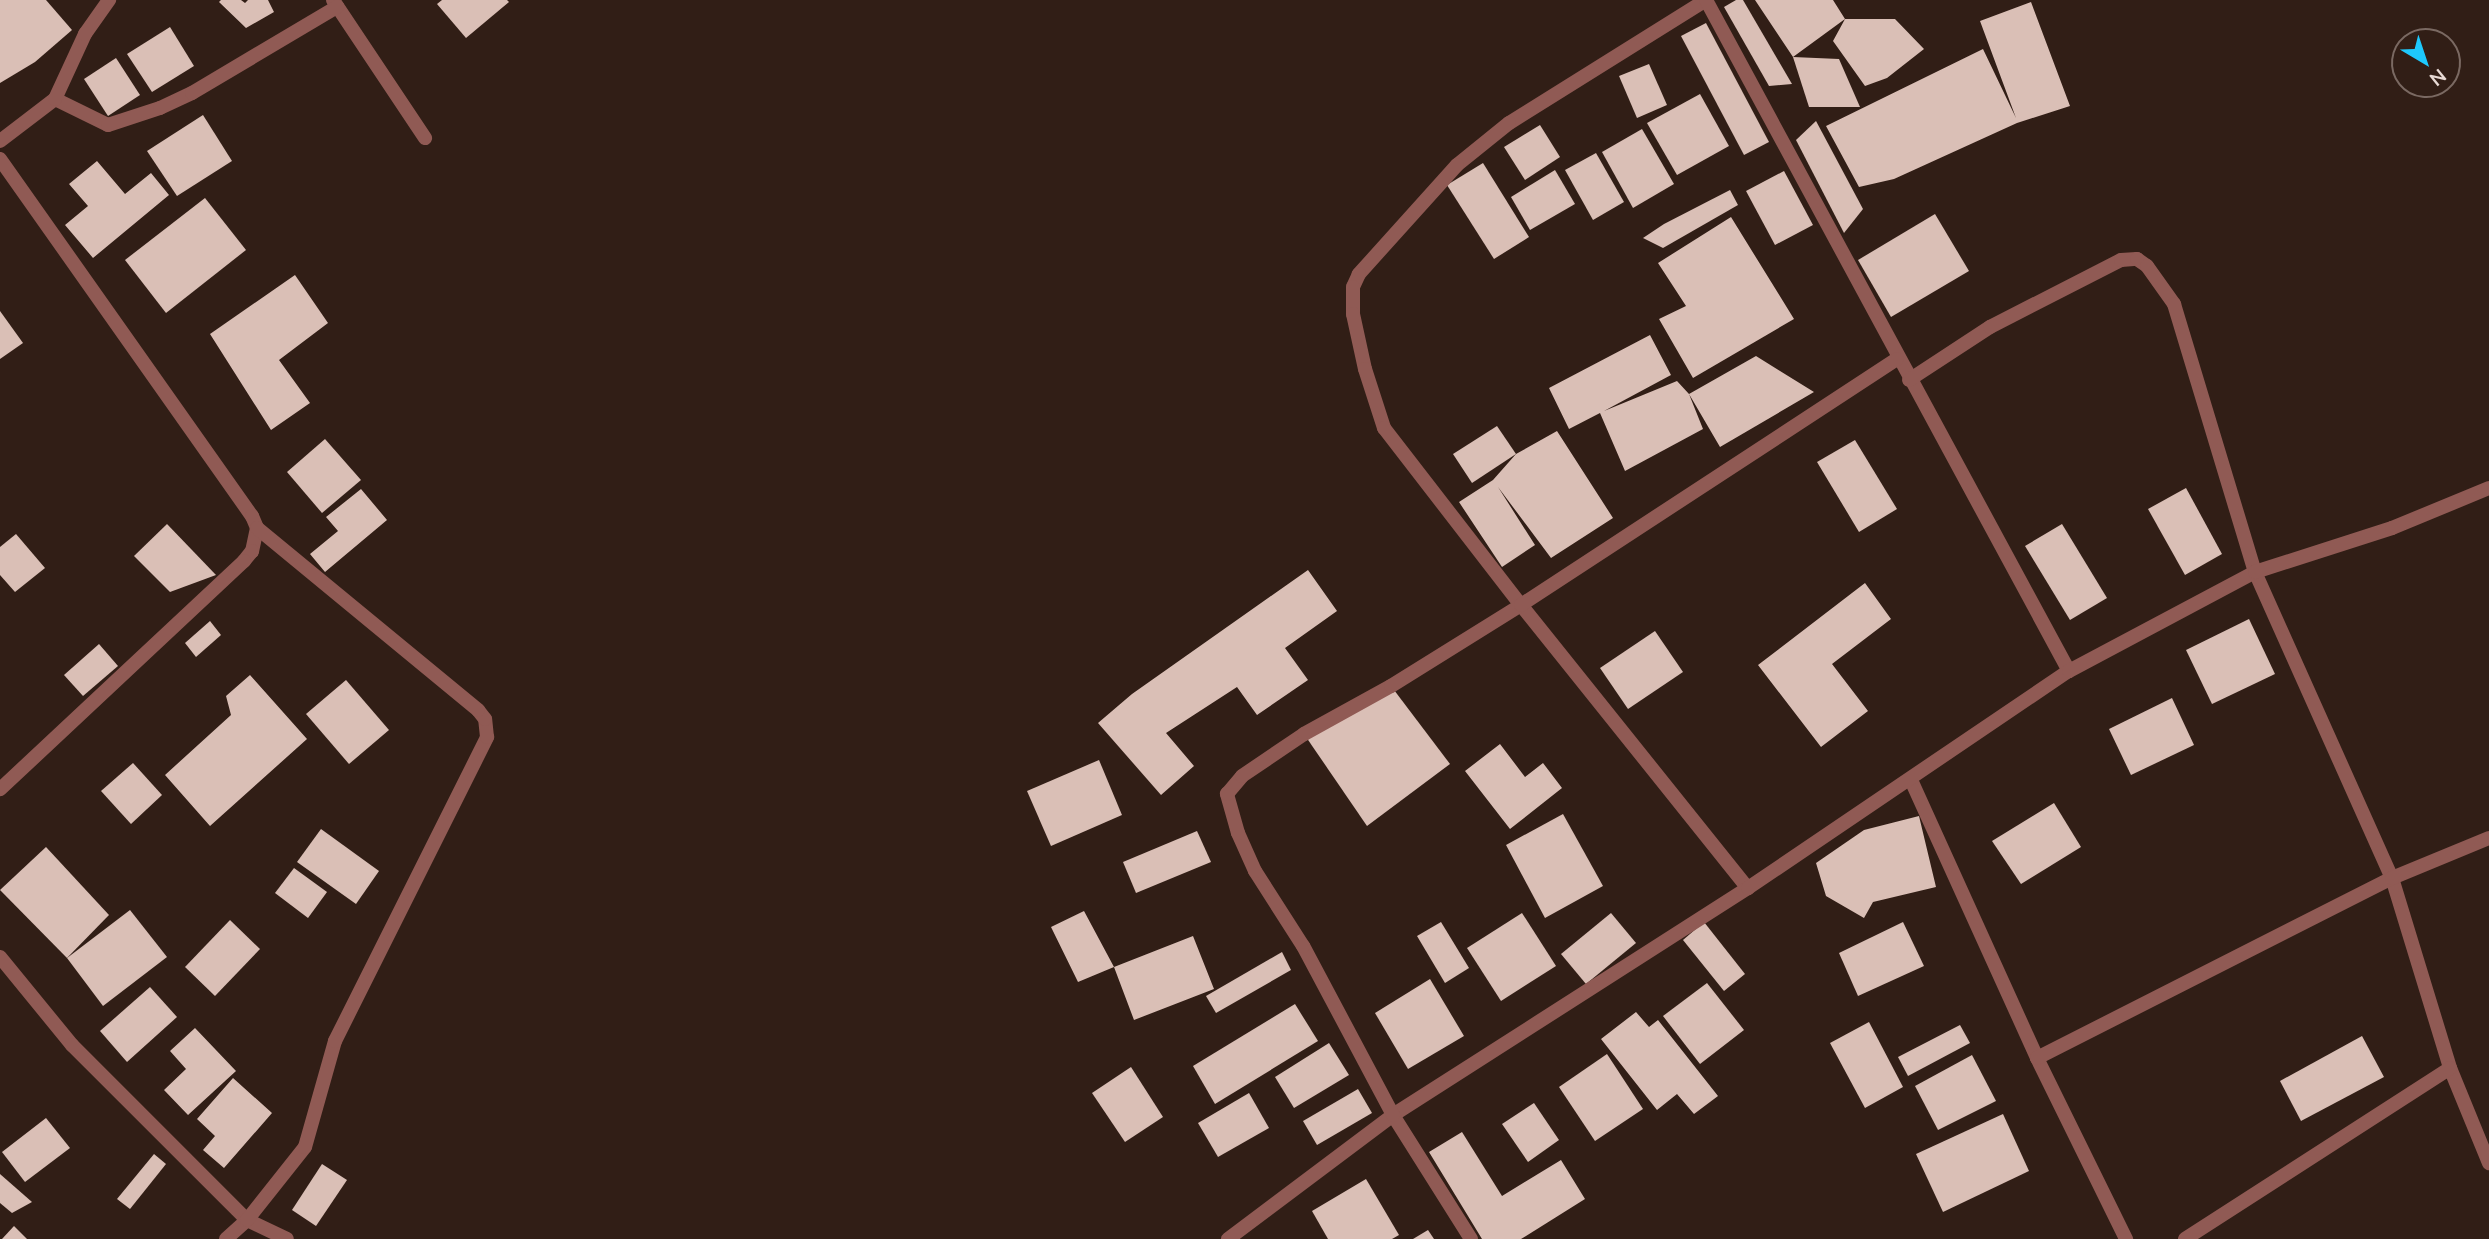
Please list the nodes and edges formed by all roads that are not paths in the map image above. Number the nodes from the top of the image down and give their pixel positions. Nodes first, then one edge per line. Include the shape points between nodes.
1 (110, 0) edge
2 (1706, 0) edge
3 (335, 3) edge
4 (55, 99) junction
5 (425, 138) dead end
6 (0, 141) edge
7 (0, 159) edge
8 (1897, 359) junction
9 (1909, 380) junction
10 (2489, 488) edge
11 (257, 527) junction
12 (2255, 572) junction
13 (1521, 605) junction
14 (2069, 671) junction
15 (1911, 780) junction
16 (0, 789) edge
17 (2489, 838) edge
18 (2392, 878) junction
19 (1748, 888) junction
20 (0, 957) edge
21 (2037, 1058) junction
22 (2450, 1068) junction
23 (1394, 1115) junction
24 (2489, 1163) edge
25 (247, 1220) junction
26 (226, 1239) edge
27 (287, 1239) edge
28 (1228, 1239) edge
29 (1471, 1239) edge
30 (2126, 1239) edge
31 (2185, 1239) edge

1 - 4 street via 85,34
2 - 8 street
2 - 13 street via 1508,123 1457,165 1404,221 1353,287 1355,325 1384,428
3 - 4 street via 192,93 160,108 108,125
3 - 5 street
4 - 6 street
7 - 11 street
8 - 9 street
8 - 13 street
9 - 12 street via 1990,327 2121,260 2137,259 2174,304
9 - 14 street
10 - 12 street via 2392,528
11 - 16 street via 252,551 244,561
11 - 25 street via 478,710 485,719 487,737 335,1041 304,1147
12 - 14 street
12 - 18 street
13 - 19 street
13 - 23 street via 1304,734 1241,776 1227,794 1255,871 1303,946
14 - 15 street
15 - 19 street
15 - 21 street
17 - 18 street
18 - 21 street
18 - 22 street
19 - 23 street
20 - 25 street via 72,1045
21 - 30 street
22 - 24 street
22 - 31 street
23 - 28 street
23 - 29 street
25 - 26 street
25 - 27 street

